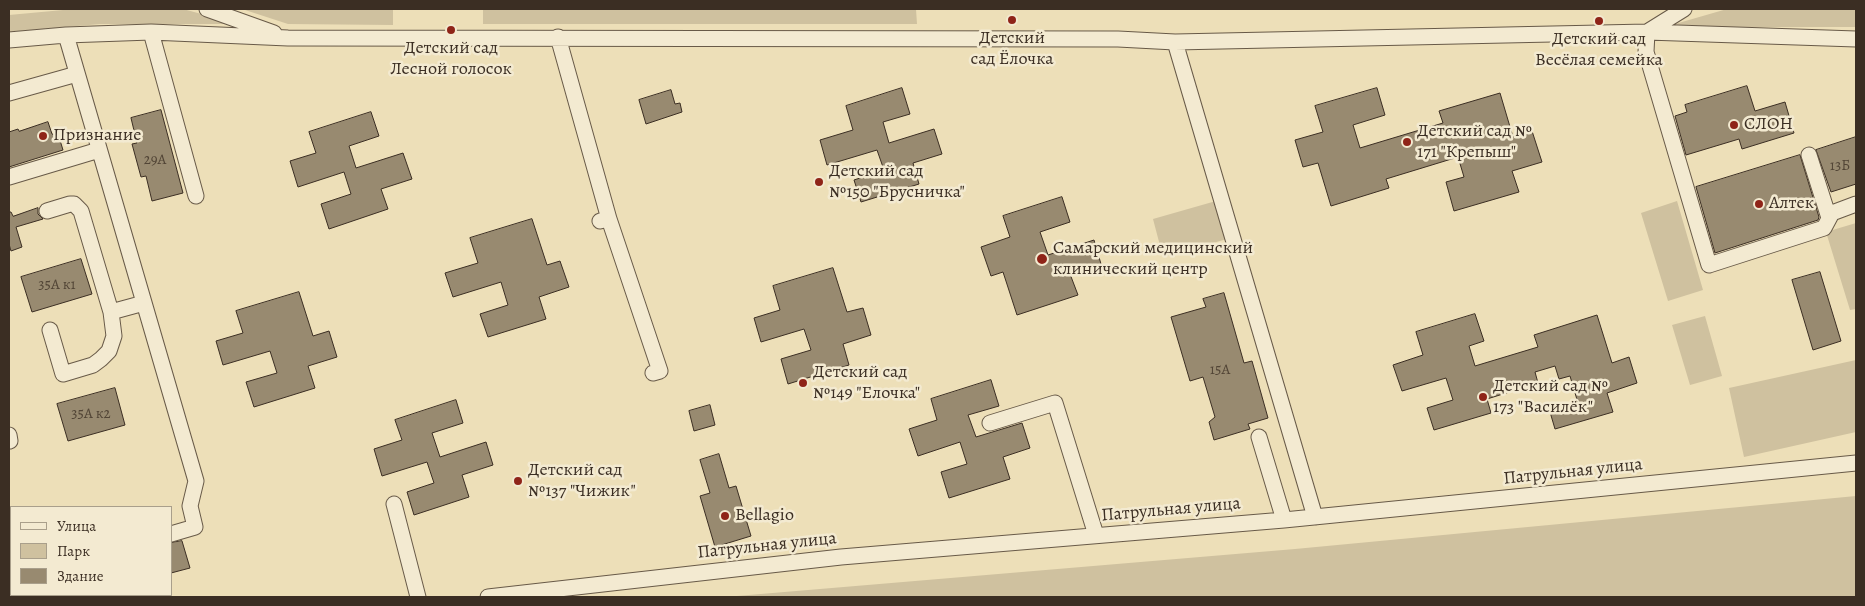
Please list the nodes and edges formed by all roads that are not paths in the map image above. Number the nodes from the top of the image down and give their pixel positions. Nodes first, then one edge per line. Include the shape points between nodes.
1 (207, 9) edge
2 (1684, 9) edge
3 (151, 32) junction
4 (1647, 32) junction
5 (66, 35) junction
6 (558, 37) junction
7 (288, 38) junction
8 (1856, 39) edge
9 (9, 40) edge
10 (1175, 42) junction
11 (77, 74) junction
12 (9, 93) edge
13 (99, 150) junction
14 (1809, 155) dead end
15 (9, 177) edge
16 (196, 196) dead end
17 (1856, 204) edge
18 (47, 211) dead end
19 (1829, 218) junction
20 (144, 303) junction
21 (111, 312) junction
22 (50, 330) dead end
23 (653, 373) dead end
24 (990, 422) dead end
25 (1259, 437) dead end
26 (1856, 464) edge
27 (394, 504) dead end
28 (1315, 517) junction
29 (1284, 520) junction
30 (172, 534) edge
31 (1096, 535) junction
32 (418, 597) edge
33 (488, 597) edge

1 - 7 street
2 - 4 street
3 - 5 street
3 - 7 street
3 - 16 street
4 - 8 street
4 - 10 street
4 - 19 street via 1646,52 1709,265 1824,228
5 - 9 street
5 - 11 street
6 - 7 street
6 - 10 street via 1118,39
6 - 23 street via 604,220 660,371
10 - 28 street
11 - 12 street
11 - 13 street
13 - 15 street
13 - 20 street
14 - 19 street
17 - 19 street via 1832,213
18 - 21 street via 70,204 78,207
20 - 21 street
20 - 30 street via 196,481 190,506 195,527
21 - 22 street via 114,336 109,351 93,366 63,374
24 - 31 street via 1055,403
25 - 29 street
26 - 28 street, Патрульная улица
27 - 32 street
28 - 29 street, Патрульная улица
29 - 31 street, Патрульная улица
31 - 33 street, Патрульная улица via 841,556

